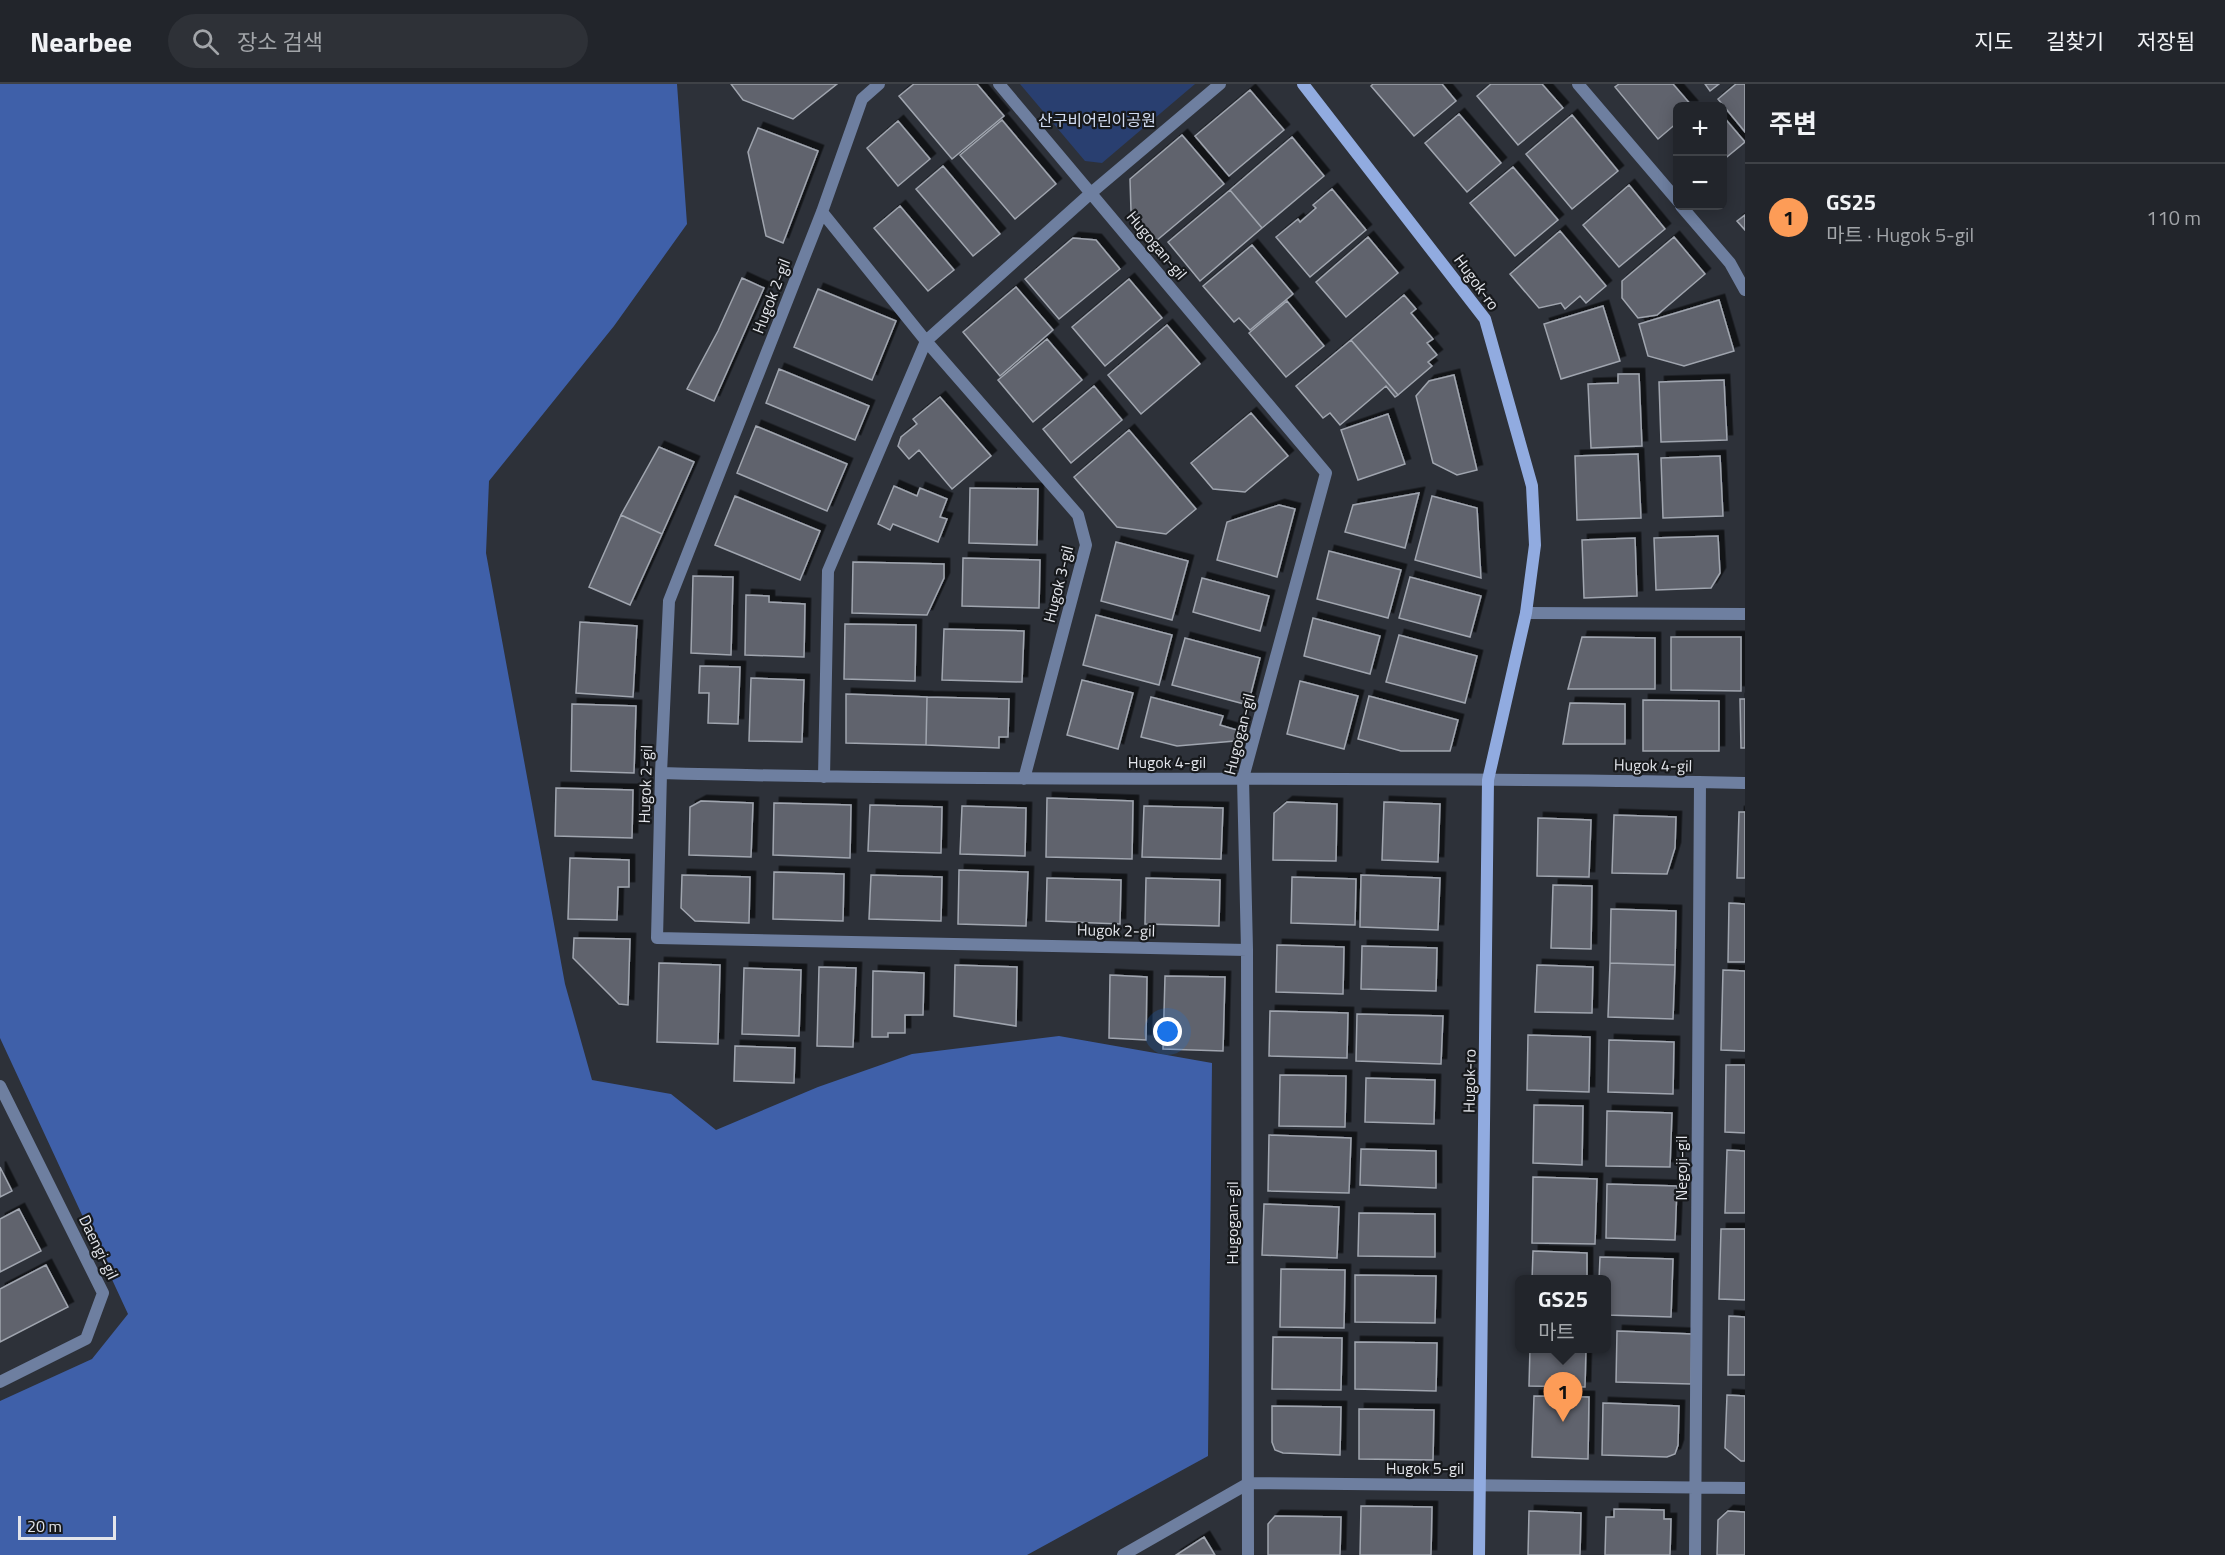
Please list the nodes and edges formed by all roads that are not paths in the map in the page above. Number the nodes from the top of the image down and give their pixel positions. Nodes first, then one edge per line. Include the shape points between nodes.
1 (879, 84) edge
2 (999, 84) edge
3 (1220, 84) edge
4 (1303, 84) edge
5 (1578, 84) edge
6 (1091, 193) junction
7 (1673, 196) edge
8 (1684, 210) edge
9 (822, 212) junction
10 (1745, 290) edge
11 (927, 341) junction
12 (1526, 612) junction
13 (1745, 614) edge
14 (662, 773) junction
15 (824, 777) junction
16 (1243, 778) junction
17 (1024, 779) junction
18 (1488, 780) junction
19 (1700, 782) junction
20 (1745, 783) edge
21 (1247, 950) junction
22 (0, 1086) edge
23 (0, 1382) edge
24 (1250, 1483) junction
25 (1480, 1484) junction
26 (1745, 1488) edge
27 (1696, 1489) junction
28 (1123, 1555) edge
29 (1248, 1555) edge
30 (1479, 1555) edge
31 (1695, 1555) edge

1 - 9 street, Hugok 2-gil via 862,99
2 - 6 street, Hugogan-gil
3 - 6 street
4 - 12 street, Hugok-ro via 1485,319 1532,486 1535,545
5 - 7 street
6 - 11 street
6 - 16 street, Hugogan-gil via 1326,473
8 - 10 street via 1730,263
9 - 11 street, Hugok 3-gil
9 - 14 street, Hugok 2-gil via 669,602
11 - 15 street via 828,571
11 - 17 street, Hugok 3-gil via 1078,515 1086,545
12 - 13 street
12 - 18 street, Hugok-ro
14 - 15 street, Hugok 4-gil
14 - 21 street, Hugok 2-gil via 657,938
15 - 17 street, Hugok 4-gil
16 - 17 street, Hugok 4-gil
16 - 18 street, Hugok 4-gil
16 - 21 street, Hugogan-gil
18 - 19 street, Hugok 4-gil
18 - 25 street, Hugok-ro
19 - 20 street, Hugok 4-gil
19 - 27 street, Negoji-gil
21 - 24 street, Hugogan-gil
22 - 23 street, Daengi-gil via 103,1293 86,1339
24 - 25 street, Hugok 5-gil
24 - 28 street, Hugok 5-gil
24 - 29 street, Hugogan-gil
25 - 27 street, Hugok 5-gil
25 - 30 street, Hugok-ro
26 - 27 street, Hugok 5-gil
27 - 31 street, Negoji-gil

